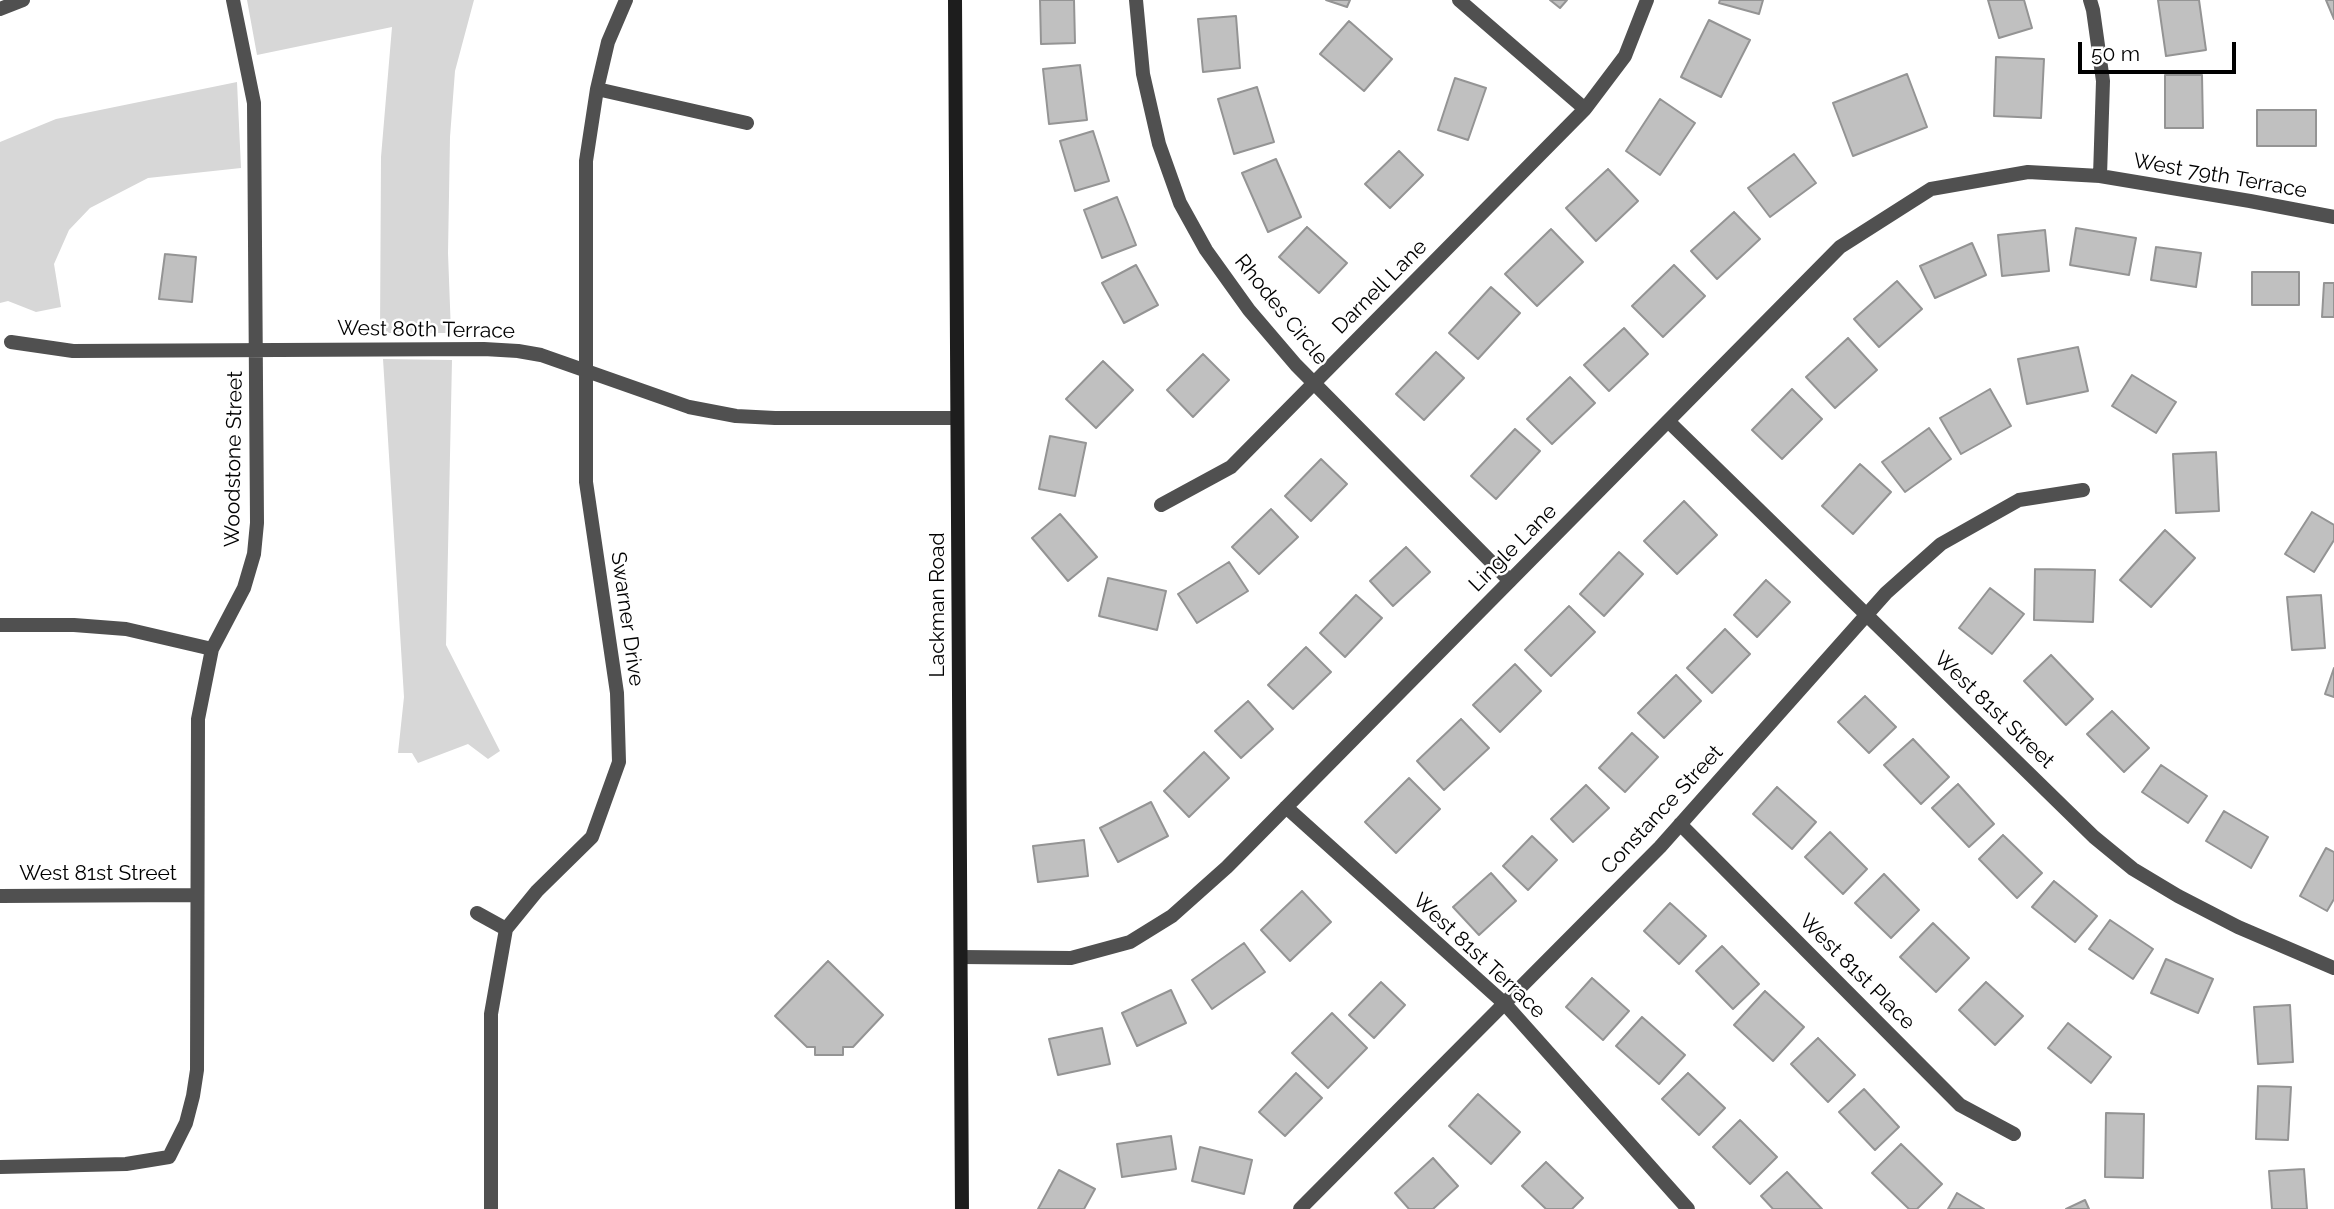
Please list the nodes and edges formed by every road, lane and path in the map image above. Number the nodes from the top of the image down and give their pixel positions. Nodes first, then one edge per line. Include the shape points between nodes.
1 (23, 0) edge
2 (233, 0) edge
3 (626, 0) edge
4 (955, 0) edge
5 (1136, 0) edge
6 (1459, 0) edge
7 (1647, 0) edge
8 (2090, 0) edge
9 (0, 9) edge
10 (597, 89) junction
11 (1585, 109) junction
12 (747, 123) dead end
13 (2100, 176) junction
14 (2334, 217) edge
15 (11, 342) dead end
16 (256, 351) junction
17 (586, 370) junction
18 (1314, 384) junction
19 (957, 418) junction
20 (1668, 421) junction
21 (2083, 490) dead end
22 (1161, 505) dead end
23 (1510, 581) junction
24 (1866, 615) junction
25 (0, 625) edge
26 (212, 649) junction
27 (1286, 807) junction
28 (1681, 824) junction
29 (197, 895) junction
30 (0, 896) edge
31 (477, 913) dead end
32 (506, 929) junction
33 (961, 957) junction
34 (2334, 968) edge
35 (1505, 1004) junction
36 (2014, 1135) dead end
37 (0, 1167) edge
38 (491, 1209) edge
39 (962, 1209) edge
40 (1300, 1209) edge
41 (1688, 1209) edge

1 - 9 street
2 - 16 street, Woodstone Street via 254,103
3 - 10 street, Swarner Drive via 608,42
4 - 19 main road, Lackman Road
5 - 18 street, Rhodes Circle via 1146,86 1159,144 1180,203 1206,250 1250,310
6 - 11 street
7 - 11 street, Darnell Lane via 1625,56
8 - 13 street via 2103,81
10 - 12 street
10 - 17 street, Swarner Drive via 586,161
11 - 18 street, Darnell Lane
13 - 14 street, West 79th Terrace
13 - 20 street, Lingle Lane via 2028,172 1931,189 1840,247
15 - 16 street, West 80th Terrace via 73,351
16 - 17 street, West 80th Terrace via 484,349 541,355
16 - 26 street, Woodstone Street via 254,554 244,588
17 - 19 street, West 80th Terrace via 689,407 736,416
17 - 32 street, Swarner Drive via 586,482 617,693 620,762 592,837
18 - 22 street, Darnell Lane via 1231,467
18 - 23 street, Rhodes Circle
19 - 33 main road, Lackman Road
20 - 23 street, Lingle Lane
20 - 24 street, West 81st Street
21 - 24 street, Constance Street via 2019,500 1941,544
23 - 27 street, Lingle Lane
24 - 28 street, Constance Street
24 - 34 street, West 81st Street via 2094,837 2133,869 2238,927
25 - 26 street via 126,629
26 - 29 street, Woodstone Street via 198,719
27 - 33 street, Lingle Lane via 1172,916 1130,942 1071,958
27 - 35 street, West 81st Terrace
28 - 35 street, Constance Street
28 - 36 street, West 81st Place via 1959,1105
29 - 30 street, West 81st Street
29 - 37 street, Woodstone Street via 197,1070 186,1123 169,1157 126,1164
31 - 32 street
32 - 38 street, Swarner Drive via 491,1014
33 - 39 main road, Lackman Road
35 - 40 street, Constance Street
35 - 41 street, West 81st Terrace

